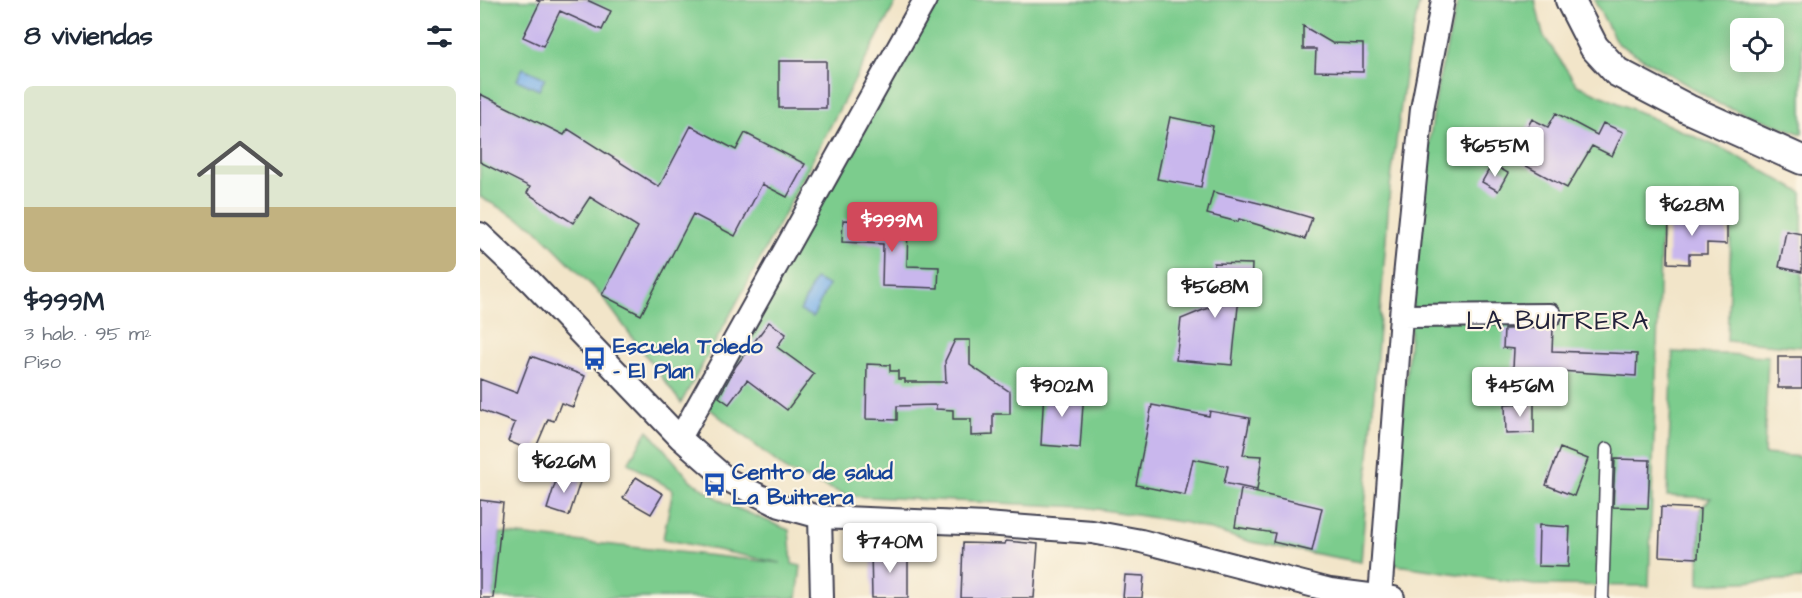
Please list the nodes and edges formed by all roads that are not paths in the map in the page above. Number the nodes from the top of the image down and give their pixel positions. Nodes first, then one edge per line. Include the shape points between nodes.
1 (925, 0) edge
2 (1443, 0) edge
3 (1570, 0) edge
4 (1802, 160) edge
5 (480, 234) edge
6 (1550, 315) dead end
7 (1401, 316) junction
8 (680, 438) junction
9 (1607, 449) dead end
10 (820, 517) junction
11 (1387, 597) edge
12 (822, 598) edge
13 (1602, 598) edge

1 - 8 street
2 - 7 street via 1422,108
3 - 4 street via 1594,47 1617,72
5 - 8 street
6 - 7 street
7 - 11 street
8 - 10 street via 728,480 780,506
9 - 13 lane
10 - 11 street via 1092,532 1330,590
10 - 12 street

